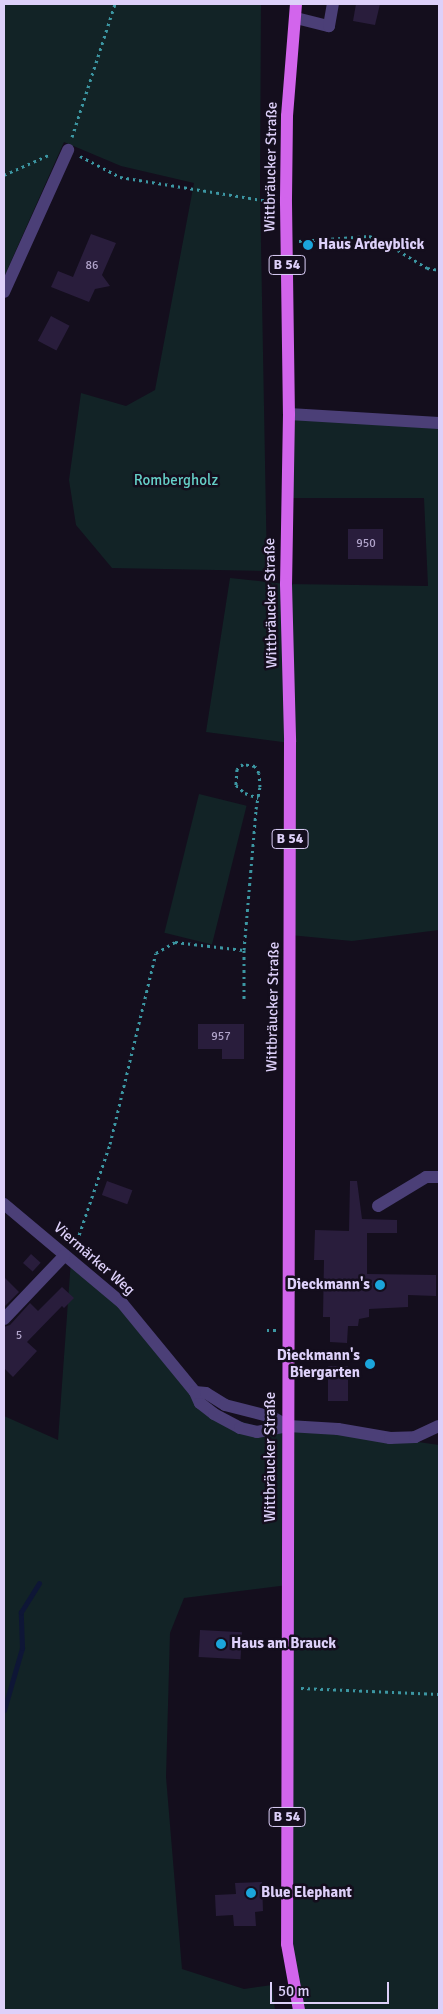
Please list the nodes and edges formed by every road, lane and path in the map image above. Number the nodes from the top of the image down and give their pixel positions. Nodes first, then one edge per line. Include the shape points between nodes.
1 (115, 4) edge
2 (296, 4) edge
3 (334, 4) edge
4 (296, 18) junction
5 (68, 150) junction
6 (4, 169) edge
7 (9, 172) junction
8 (4, 175) edge
9 (286, 203) junction
10 (286, 241) junction
11 (439, 270) edge
12 (4, 292) edge
13 (288, 414) junction
14 (439, 423) edge
15 (258, 798) junction
16 (244, 950) junction
17 (244, 1000) dead end
18 (439, 1177) edge
19 (4, 1204) edge
20 (378, 1206) dead end
21 (68, 1257) junction
22 (4, 1319) edge
23 (195, 1392) junction
24 (288, 1426) junction
25 (439, 1426) edge
26 (288, 1687) junction
27 (439, 1694) edge
28 (299, 2010) edge

1 - 5 path
2 - 4 main road, Wittbräucker Straße / B 54
3 - 4 street via 329,26
4 - 9 main road, Wittbräucker Straße / B 54 via 287,116
5 - 7 path via 54,152
5 - 9 path via 120,177
5 - 12 street
6 - 7 path
7 - 8 path
9 - 10 main road, Wittbräucker Straße / B 54
10 - 11 path via 369,236 427,268
10 - 13 main road, Wittbräucker Straße / B 54
13 - 14 street
13 - 24 main road, Wittbräucker Straße / B 54
15 - 15 path via 259,773 255,766 243,764 237,769 236,785
15 - 16 path
16 - 17 path
16 - 21 path via 175,942 156,953 110,1144
18 - 20 street via 426,1177
19 - 21 street, Viermärker Weg
21 - 22 street
21 - 23 street, Viermärker Weg via 122,1303
23 - 24 street, Viermärker Weg via 206,1393 225,1405 272,1418
23 - 24 street, Viermärker Weg via 200,1402 214,1414 240,1428 257,1432
24 - 25 street, Viermärker Weg via 338,1429 390,1438 415,1437
24 - 26 main road, Wittbräucker Straße / B 54
26 - 27 path
26 - 28 main road, Wittbräucker Straße / B 54 via 286,1944

